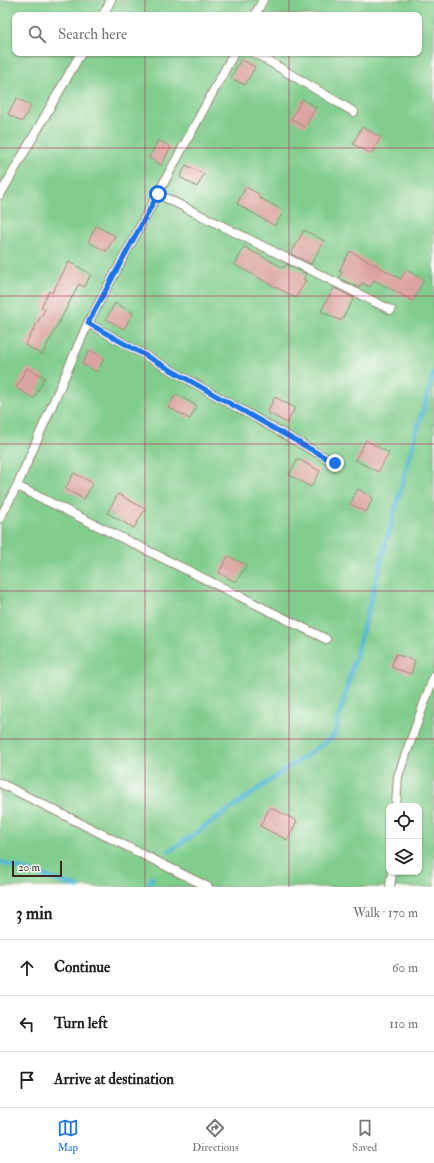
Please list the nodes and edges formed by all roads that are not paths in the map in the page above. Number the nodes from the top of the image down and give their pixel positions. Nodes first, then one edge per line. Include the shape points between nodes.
1 (111, 0) edge
2 (263, 0) edge
3 (105, 12) edge
4 (257, 12) edge
5 (79, 56) edge
6 (232, 56) edge
7 (260, 56) edge
8 (354, 112) dead end
9 (158, 194) junction
10 (0, 195) edge
11 (391, 310) dead end
12 (88, 323) junction
13 (335, 463) dead end
14 (16, 486) junction
15 (0, 518) edge
16 (326, 639) dead end
17 (434, 676) edge
18 (0, 783) edge
19 (396, 803) edge
20 (392, 875) edge
21 (208, 887) edge
22 (390, 887) edge

1 - 3 lane
2 - 4 lane
5 - 10 lane
6 - 9 lane
7 - 8 lane
9 - 11 lane
9 - 12 lane
12 - 13 lane
12 - 14 lane
14 - 15 lane
14 - 16 lane
17 - 19 lane via 398,776
18 - 21 lane
20 - 22 lane

